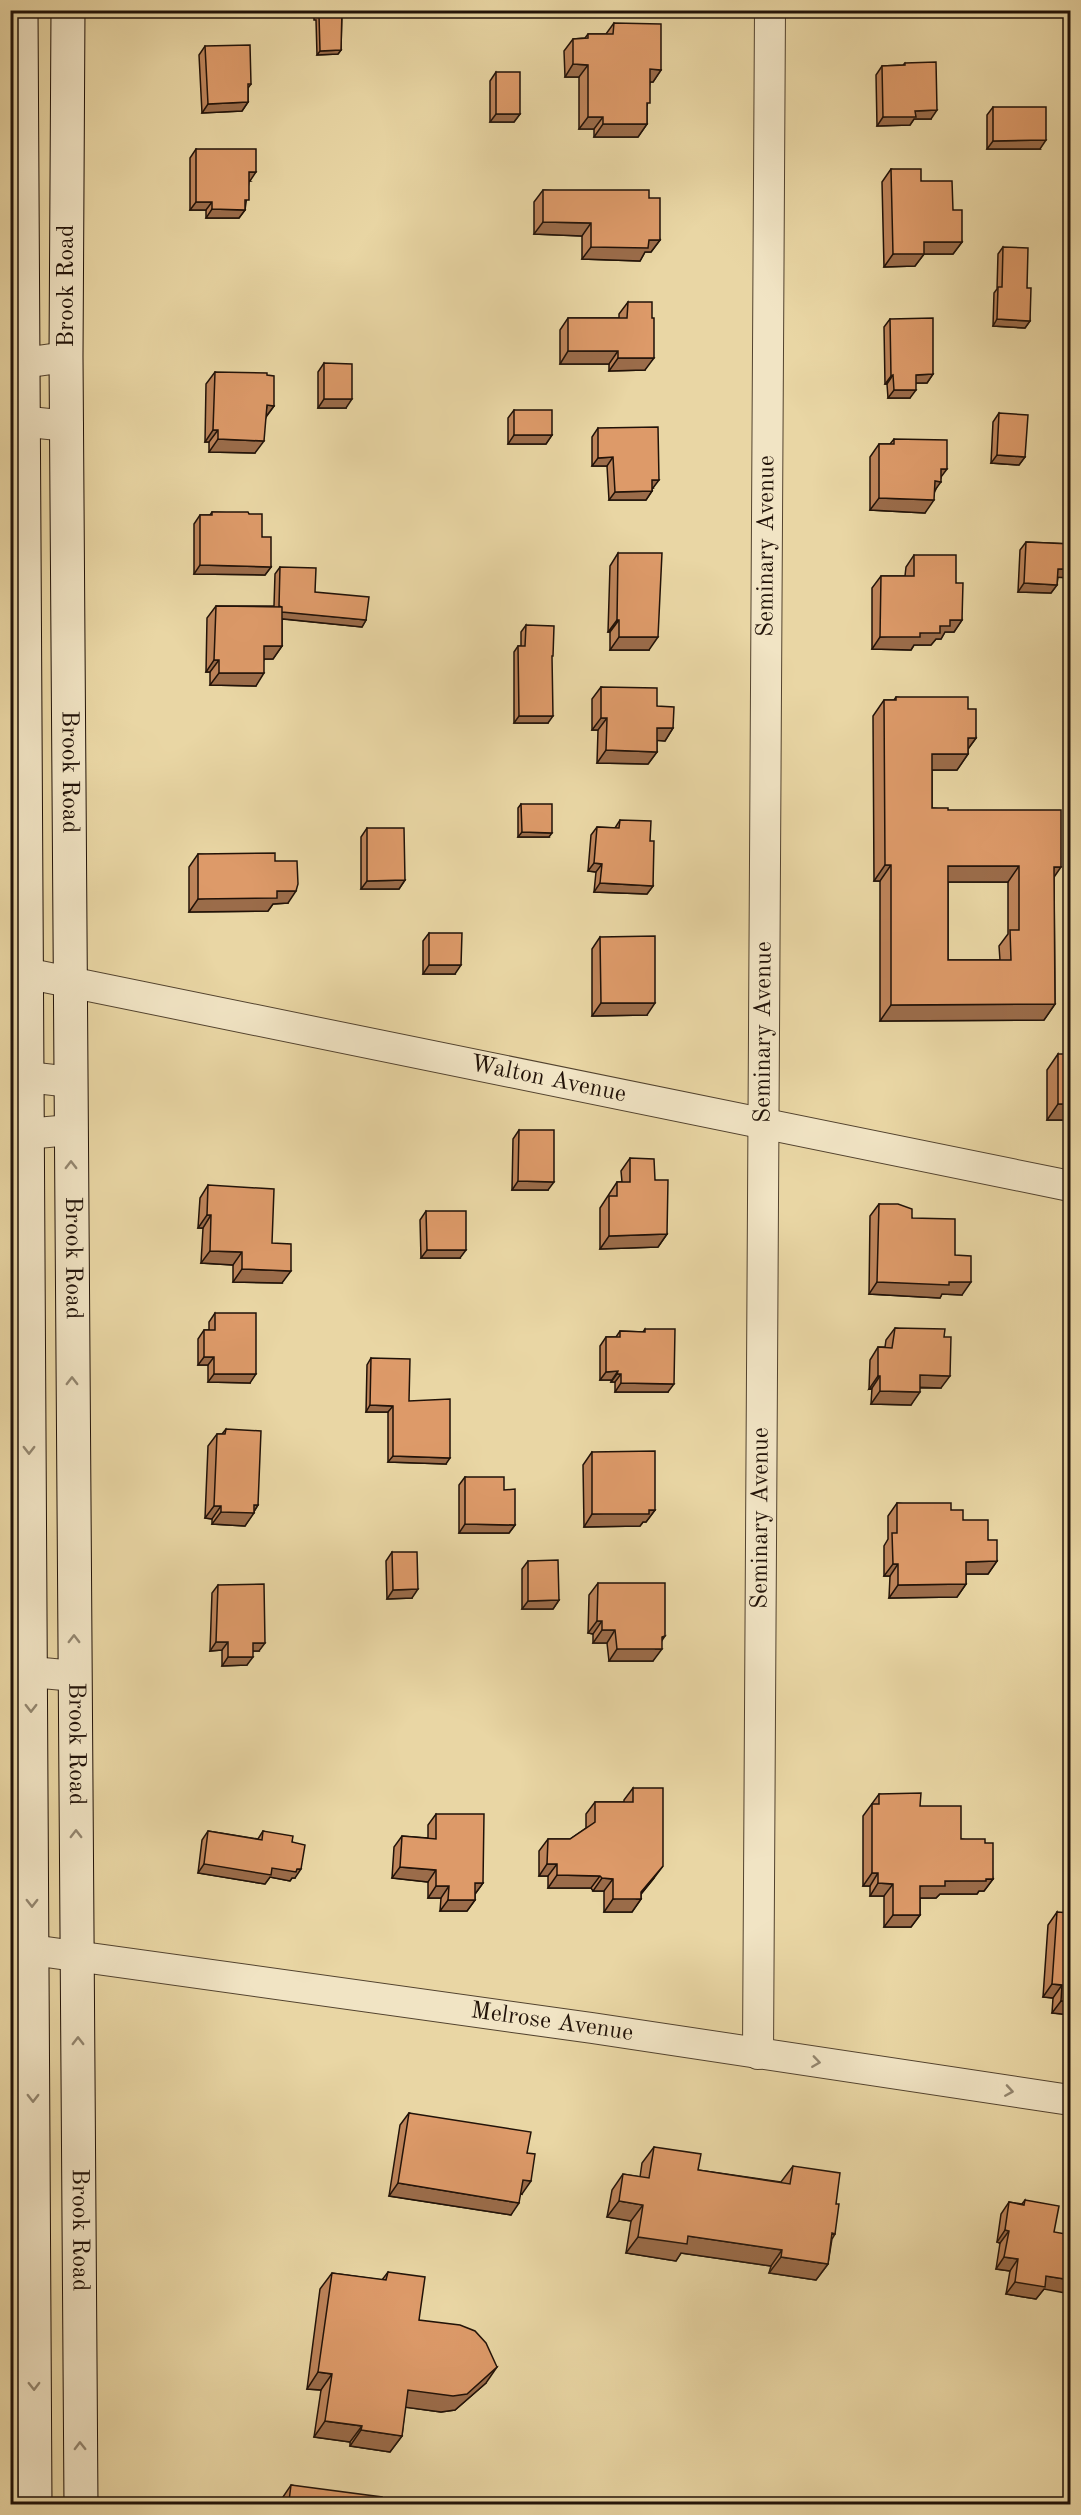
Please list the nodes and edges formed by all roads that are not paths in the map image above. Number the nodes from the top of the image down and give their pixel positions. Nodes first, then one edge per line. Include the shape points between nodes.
1 (21, 10) edge
2 (68, 10) edge
3 (770, 10) edge
4 (66, 357) junction
5 (17, 362) edge
6 (17, 421) edge
7 (68, 426) junction
8 (25, 973) junction
9 (70, 982) junction
10 (18, 1076) edge
11 (71, 1082) junction
12 (762, 1123) junction
13 (70, 1130) junction
14 (18, 1133) edge
15 (1071, 1186) edge
16 (20, 1671) edge
17 (75, 1676) junction
18 (32, 1950) junction
19 (76, 1956) junction
20 (758, 2054) junction
21 (1071, 2100) edge
22 (35, 2505) edge
23 (81, 2505) edge

1 - 5 main road, Brook Road
2 - 4 main road, Brook Road
3 - 12 street, Seminary Avenue
4 - 5 street
4 - 7 main road, Brook Road
5 - 6 main road, Brook Road
6 - 7 street
6 - 8 main road, Brook Road
7 - 9 main road, Brook Road
8 - 9 street, Walton Avenue
8 - 10 main road, Brook Road
9 - 11 main road, Brook Road
9 - 12 street, Walton Avenue
10 - 11 street
10 - 14 main road, Brook Road
11 - 13 main road, Brook Road
12 - 15 street, Walton Avenue
12 - 20 street, Seminary Avenue
13 - 14 street
17 -> 13 main road, Brook Road
14 -> 16 main road, Brook Road
16 - 17 street
16 -> 18 main road, Brook Road
19 -> 17 main road, Brook Road
18 - 19 street, Melrose Avenue
18 -> 22 main road, Brook Road
19 - 20 street, Melrose Avenue
23 -> 19 main road, Brook Road
20 -> 21 street, Melrose Avenue

